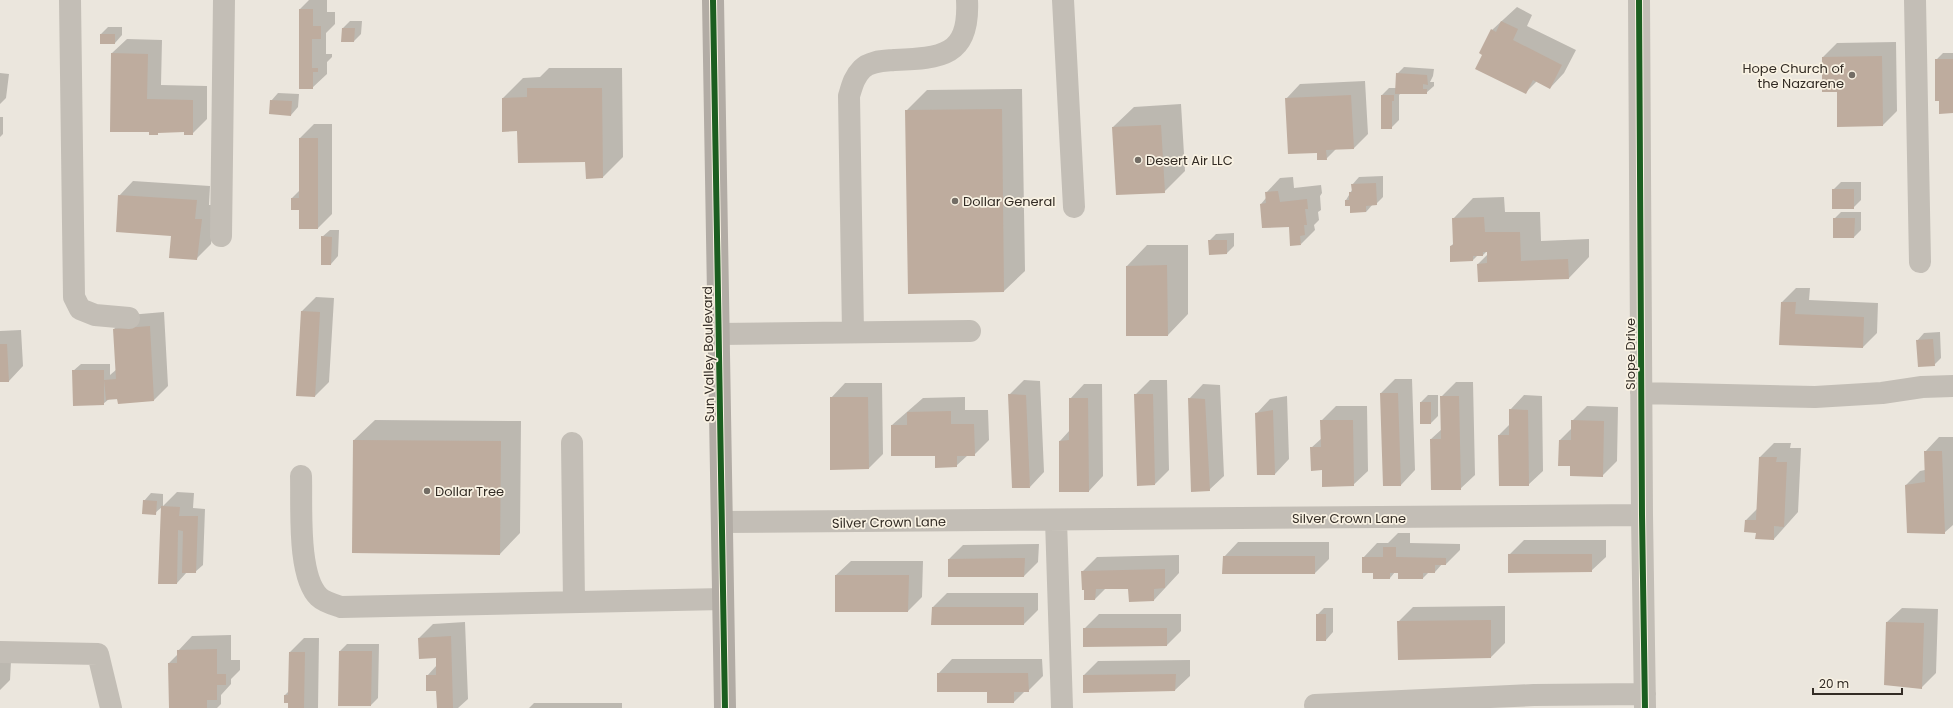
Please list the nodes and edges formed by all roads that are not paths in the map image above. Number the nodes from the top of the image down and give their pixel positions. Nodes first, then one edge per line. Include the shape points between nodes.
1 (70, 0) edge
2 (224, 0) edge
3 (713, 0) edge
4 (967, 0) edge
5 (1063, 0) edge
6 (1639, 0) edge
7 (1915, 0) edge
8 (1074, 206) dead end
9 (221, 236) dead end
10 (1920, 262) dead end
11 (129, 318) dead end
12 (970, 331) dead end
13 (853, 332) junction
14 (718, 334) junction
15 (1953, 386) edge
16 (1641, 393) junction
17 (572, 444) dead end
18 (301, 476) dead end
19 (1642, 515) junction
20 (1056, 520) junction
21 (722, 522) junction
22 (723, 600) junction
23 (574, 602) junction
24 (0, 652) edge
25 (1645, 701) edge
26 (1315, 705) dead end
27 (111, 708) edge
28 (725, 708) edge
29 (1062, 708) edge

1 - 11 street via 74,297 80,309 95,315
2 - 9 street
3 - 14 main road, Sun Valley Boulevard
4 - 13 street via 968,18 963,39 950,51 930,58 878,61 863,68 853,80 849,96
5 - 8 street
6 - 16 street, Slope Drive
7 - 10 street
12 - 13 street
13 - 14 street
14 - 21 main road, Sun Valley Boulevard
15 - 16 street via 1815,397
16 - 19 street, Slope Drive
17 - 23 street
18 - 23 street via 303,559 309,584 320,598 341,607
19 - 20 street, Silver Crown Lane
19 - 25 street, Slope Drive
20 - 21 street, Silver Crown Lane
20 - 29 street
21 - 22 main road, Sun Valley Boulevard
22 - 23 street
22 - 28 main road, Sun Valley Boulevard
24 - 27 street via 98,654
25 - 26 street via 1534,695

